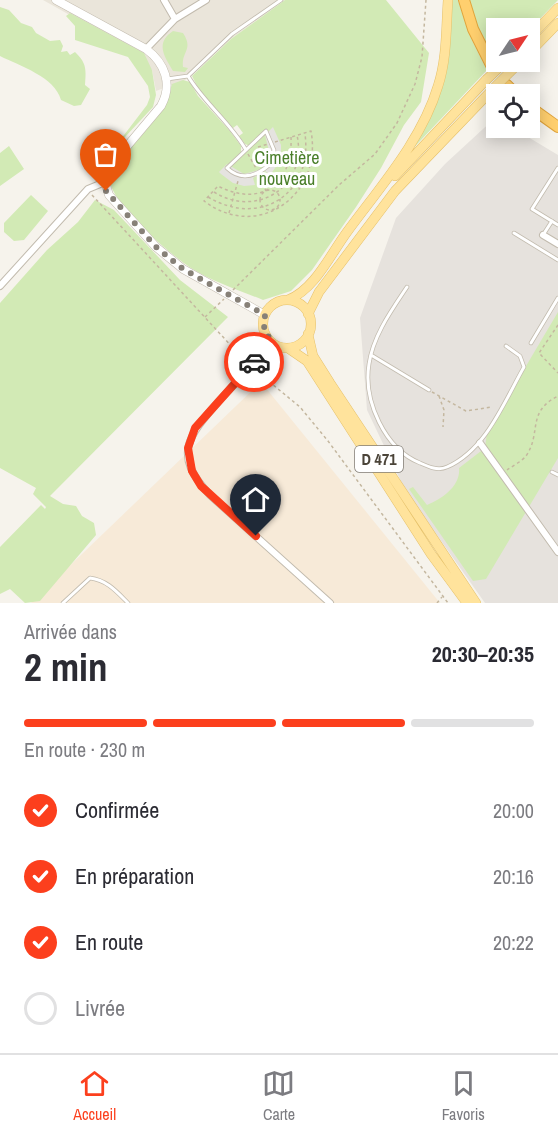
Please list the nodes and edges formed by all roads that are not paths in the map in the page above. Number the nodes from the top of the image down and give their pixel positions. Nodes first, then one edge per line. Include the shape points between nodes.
1 (56, 0) edge
2 (164, 0) edge
3 (206, 0) edge
4 (281, 0) edge
5 (448, 0) edge
6 (464, 0) edge
7 (558, 8) edge
8 (176, 19) junction
9 (558, 24) edge
10 (540, 27) edge
11 (540, 42) edge
12 (146, 49) junction
13 (486, 55) edge
14 (494, 72) edge
15 (510, 72) edge
16 (188, 76) junction
17 (167, 79) junction
18 (540, 114) edge
19 (558, 127) edge
20 (246, 150) junction
21 (558, 168) edge
22 (105, 182) junction
23 (552, 221) junction
24 (558, 225) edge
25 (514, 233) dead end
26 (543, 235) joint
27 (558, 244) edge
28 (337, 248) junction
29 (558, 260) edge
30 (0, 286) edge
31 (407, 287) dead end
32 (558, 298) edge
33 (288, 300) junction
34 (308, 314) junction
35 (265, 315) junction
36 (308, 334) junction
37 (273, 343) junction
38 (531, 343) dead end
39 (506, 346) dead end
40 (288, 348) junction
41 (370, 355) junction
42 (429, 390) road end
43 (480, 443) junction
44 (552, 472) dead end
45 (558, 476) edge
46 (558, 552) edge
47 (63, 603) edge
48 (128, 603) edge
49 (330, 603) edge
50 (467, 603) edge
51 (476, 603) edge

1 - 12 street
2 - 8 street
3 - 8 street
4 - 16 lane via 232,34
5 - 28 main road via 442,72 431,105 395,166
6 - 13 highway
7 - 10 main road
8 - 12 street
9 - 11 main road
12 - 17 street via 161,65
14 - 28 main road, bridge via 411,156
15 - 34 main road, bridge via 399,187 319,292
16 - 17 lane
16 - 20 lane
17 - 22 street via 161,106 109,168
18 - 19 highway
20 - 20 lane via 226,168 239,177 249,177 270,165 273,142 266,132
21 - 23 lane via 532,209
22 - 30 street via 87,190
22 - 35 street via 113,201 156,247 183,269
23 - 24 lane
23 - 26 lane
25 - 29 lane
26 - 27 street
28 - 33 main road via 306,288
31 - 41 lane
32 - 38 lane
33 - 34 main road via 300,304
33 - 35 main road via 276,303
34 - 36 main road
35 - 37 main road via 264,330
36 - 40 main road via 300,344
36 - 51 main road, D 471 via 313,356
37 - 40 main road
37 - 49 street via 195,428 188,448 190,464 210,495
39 - 43 lane via 520,356 524,367
40 - 50 main road, D 471 via 307,361 415,530
41 - 42 lane
41 - 43 lane via 367,378 373,408 404,454 440,468
43 - 46 street
44 - 45 lane
47 - 48 lane via 90,578 109,585

